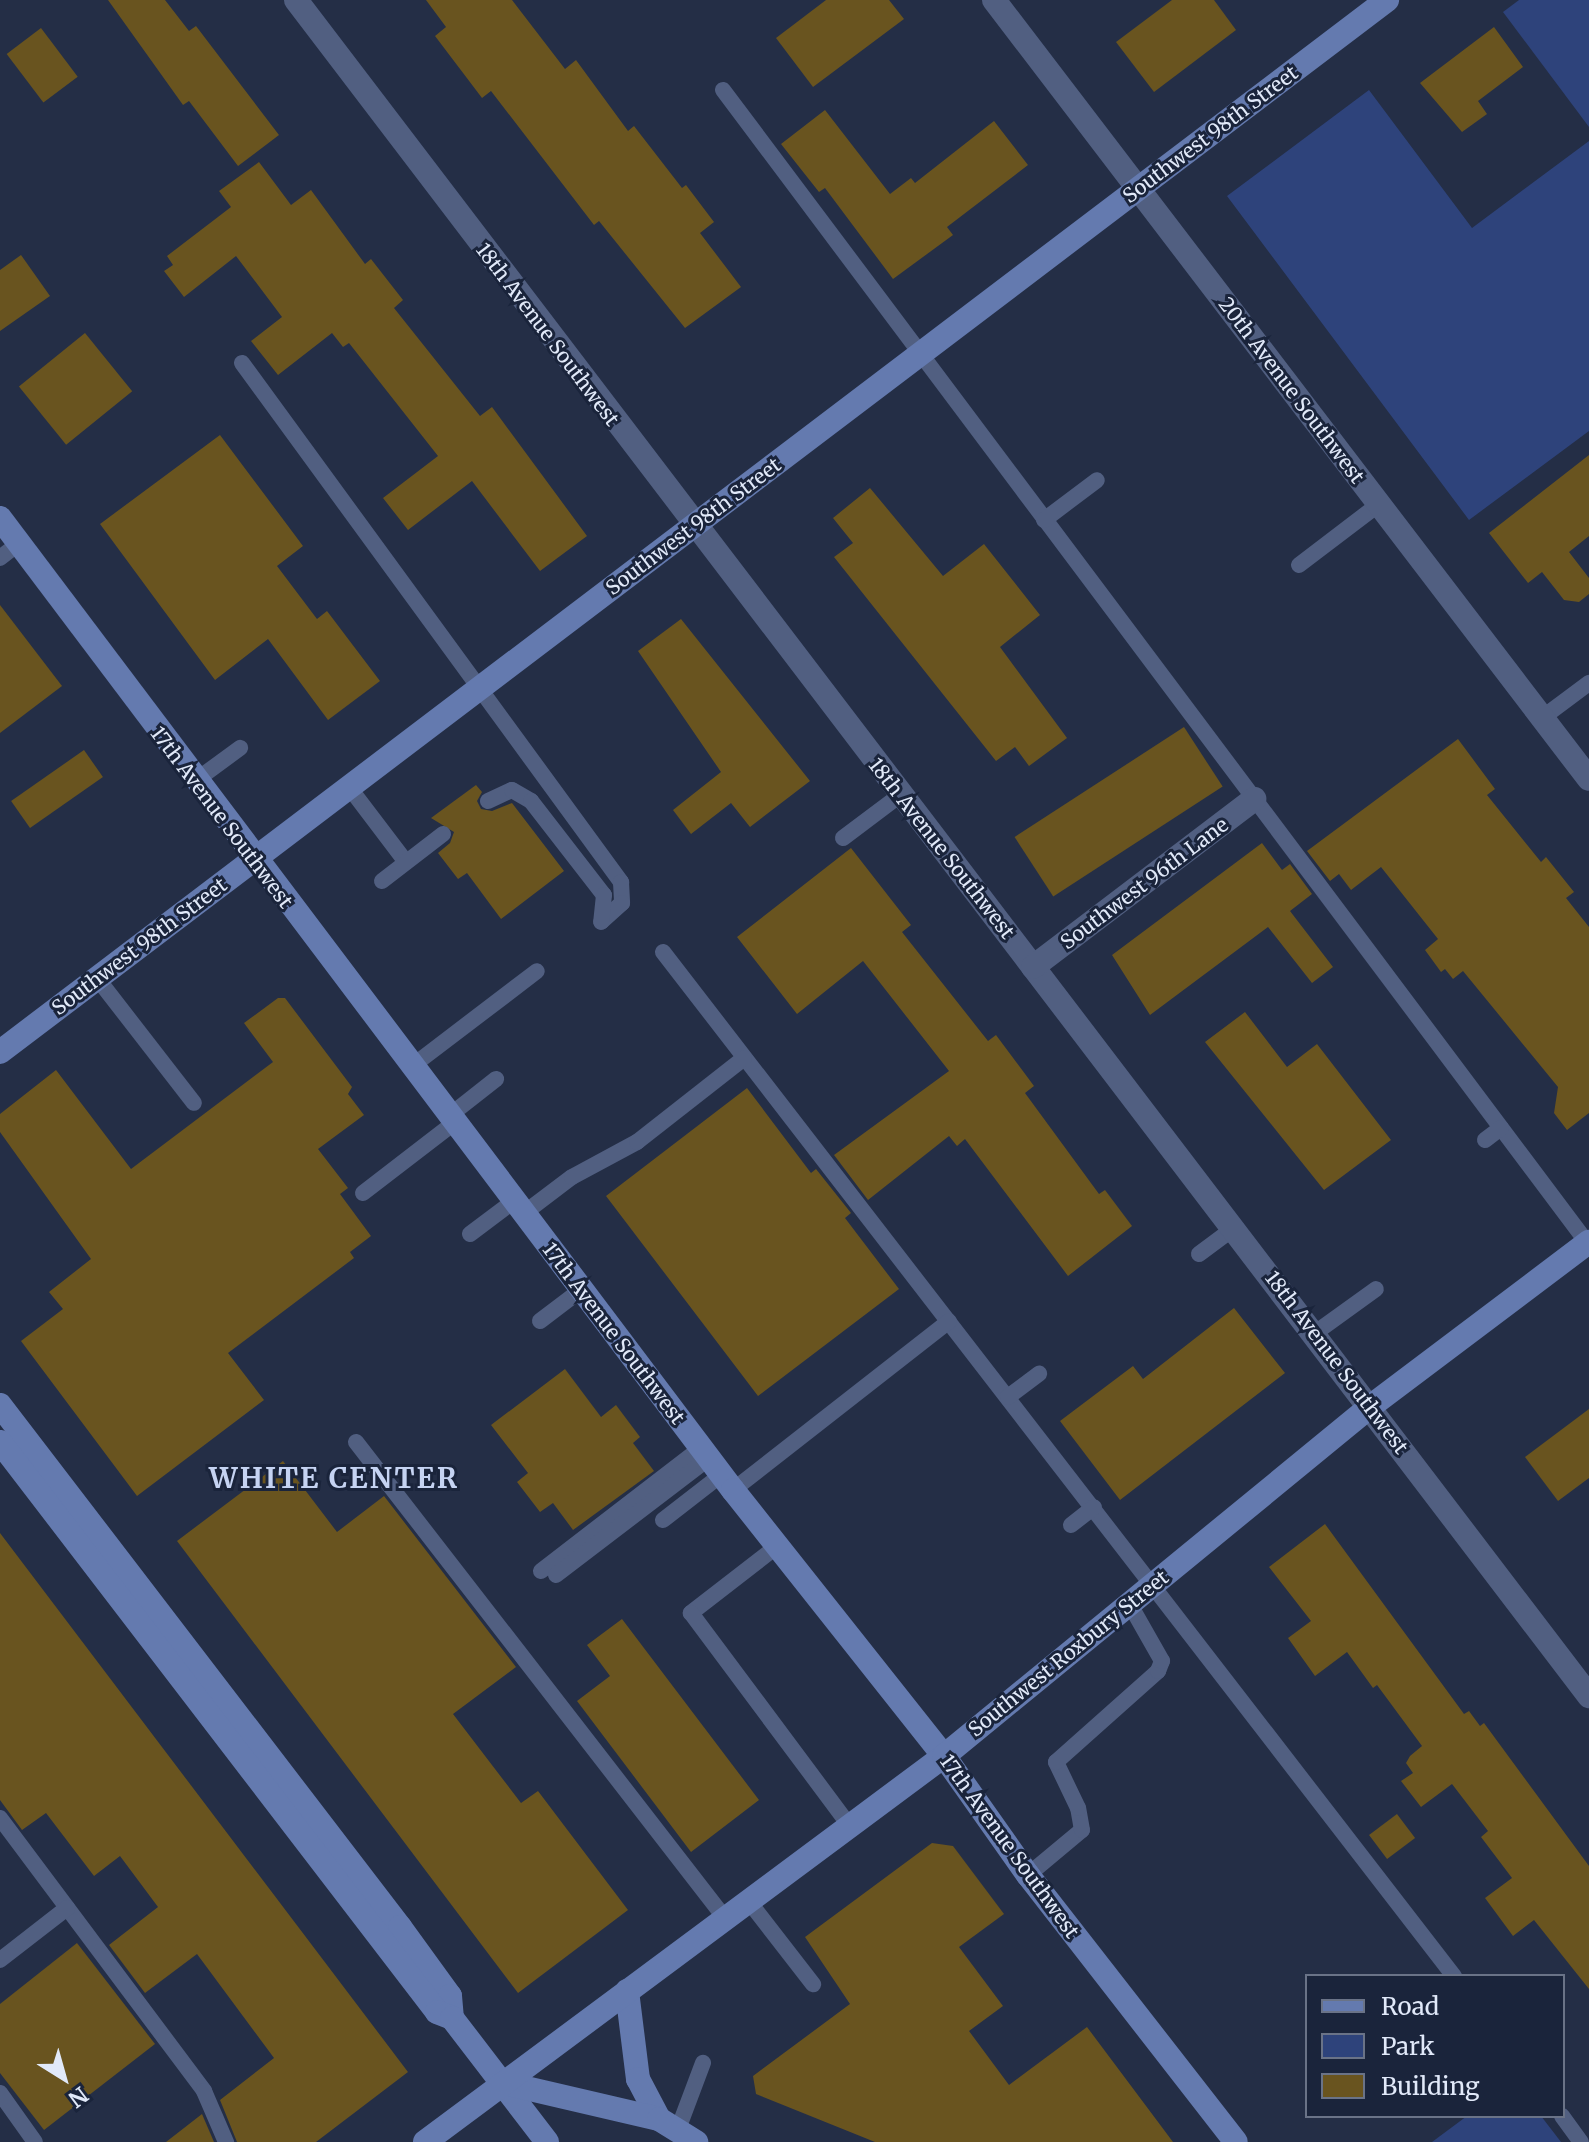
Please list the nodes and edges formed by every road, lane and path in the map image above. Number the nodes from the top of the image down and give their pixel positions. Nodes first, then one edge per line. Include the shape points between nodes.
1 (296, 0) edge
2 (994, 0) edge
3 (1387, 0) edge
4 (723, 90) dead end
5 (1138, 188) junction
6 (920, 355) junction
7 (242, 363) dead end
8 (1097, 480) dead end
9 (1379, 504) junction
10 (0, 518) edge
11 (1044, 520) junction
12 (693, 526) junction
13 (10, 551) edge
14 (1299, 565) dead end
15 (1589, 683) edge
16 (479, 688) junction
17 (1542, 718) junction
18 (240, 748) dead end
19 (1589, 779) edge
20 (195, 781) junction
21 (349, 787) junction
22 (900, 795) junction
23 (1254, 799) junction
24 (488, 801) dead end
25 (443, 834) dead end
26 (843, 838) dead end
27 (254, 860) junction
28 (406, 862) junction
29 (382, 881) dead end
30 (663, 952) dead end
31 (1033, 967) junction
32 (537, 971) dead end
33 (97, 978) junction
34 (0, 1052) edge
35 (744, 1058) junction
36 (411, 1067) junction
37 (496, 1079) dead end
38 (194, 1103) dead end
39 (452, 1119) junction
40 (1501, 1128) junction
41 (1485, 1140) dead end
42 (363, 1193) dead end
43 (518, 1208) junction
44 (1234, 1228) junction
45 (470, 1234) dead end
46 (1589, 1243) edge
47 (1199, 1254) dead end
48 (1376, 1289) dead end
49 (581, 1290) junction
50 (540, 1321) dead end
51 (949, 1321) junction
52 (1315, 1333) junction
53 (1039, 1374) dead end
54 (1008, 1397) junction
55 (0, 1405) edge
56 (1371, 1406) junction
57 (0, 1442) edge
58 (356, 1442) dead end
59 (716, 1468) junction
60 (1094, 1507) junction
61 (663, 1520) dead end
62 (1071, 1525) dead end
63 (776, 1547) junction
64 (548, 1573) dead end
65 (1153, 1583) junction
66 (1129, 1603) junction
67 (1589, 1696) edge
68 (944, 1756) junction
69 (0, 1818) edge
70 (849, 1825) junction
71 (1028, 1875) junction
72 (747, 1899) junction
73 (67, 1908) junction
74 (724, 1917) junction
75 (0, 1960) edge
76 (1452, 1974) edge
77 (813, 1984) dead end
78 (627, 1991) junction
79 (452, 2018) junction
80 (703, 2063) dead end
81 (504, 2083) junction
82 (0, 2093) edge
83 (1563, 2118) edge
84 (677, 2131) edge
85 (35, 2142) edge
86 (226, 2142) edge
87 (425, 2142) edge
88 (547, 2142) edge
89 (1236, 2142) edge
90 (1581, 2142) edge

1 - 12 street, 18th Avenue Southwest
2 - 5 street, 20th Avenue Southwest
3 - 5 main road, Southwest 98th Street
4 - 6 lane
5 - 6 main road, Southwest 98th Street
5 - 9 street, 20th Avenue Southwest
6 - 11 lane
6 - 12 main road, Southwest 98th Street
7 - 16 lane
8 - 11 lane
9 - 14 lane
9 - 17 street, 20th Avenue Southwest
10 - 13 main road, 17th Avenue Southwest
11 - 23 lane
12 - 16 main road, Southwest 98th Street
12 - 22 street, 18th Avenue Southwest
13 - 20 main road, 17th Avenue Southwest
15 - 17 lane
16 - 21 main road, Southwest 98th Street
16 - 24 lane via 621,882 622,903 601,922 604,895 531,801 512,790
17 - 19 street, 20th Avenue Southwest
18 - 20 lane
20 - 27 main road, 17th Avenue Southwest
21 - 27 main road, Southwest 98th Street
21 - 28 lane
22 - 26 lane
22 - 31 street, 18th Avenue Southwest
23 - 31 street, Southwest 96th Lane
23 - 40 lane
25 - 28 lane
27 - 33 main road, Southwest 98th Street
27 - 36 main road, 17th Avenue Southwest
28 - 29 lane
30 - 35 lane
31 - 44 street, 18th Avenue Southwest
32 - 36 lane
33 - 34 main road, Southwest 98th Street
33 - 38 lane
35 - 43 lane via 637,1142
35 - 51 lane
36 - 39 main road, 17th Avenue Southwest
37 - 39 lane
39 - 42 lane
39 - 43 main road, 17th Avenue Southwest
40 - 41 lane
40 - 46 lane
43 - 45 lane
43 - 49 main road, 17th Avenue Southwest
44 - 47 lane
44 - 52 street, 18th Avenue Southwest
46 - 56 main road, Southwest Roxbury Street
48 - 52 lane
49 - 50 lane
49 - 59 main road, 17th Avenue Southwest
51 - 54 lane
51 - 59 lane
52 - 56 street, 18th Avenue Southwest
53 - 54 lane
54 - 60 lane
55 - 79 main road via 400,1927 450,1996
56 - 65 main road, Southwest Roxbury Street
56 - 67 street, 18th Avenue Southwest
57 - 79 main road via 437,2012
58 - 74 lane
59 - 61 lane
59 - 63 main road, 17th Avenue Southwest
59 - 64 lane
60 - 62 lane
60 - 65 lane
63 - 68 main road, 17th Avenue Southwest
63 - 70 lane via 691,1613
65 - 66 main road, Southwest Roxbury Street
65 - 76 lane
66 - 68 main road, Southwest Roxbury Street
66 - 71 lane via 1162,1661 1158,1671 1056,1762 1078,1808 1082,1830
68 - 70 main road, Southwest Roxbury Street
68 - 71 main road, 17th Avenue Southwest
69 - 73 lane
70 - 72 main road, Southwest Roxbury Street
71 - 89 main road, 17th Avenue Southwest
72 - 74 main road, Southwest Roxbury Street
72 - 77 lane
73 - 75 lane
73 - 86 lane via 204,2091
74 - 78 main road, Southwest Roxbury Street
78 - 81 main road, Southwest Roxbury Street
78 - 84 main road via 638,2079
79 - 81 main road
80 - 84 lane
81 - 84 main road
81 - 87 main road, Southwest Roxbury Street
81 - 88 main road
82 - 85 lane
83 - 90 lane

